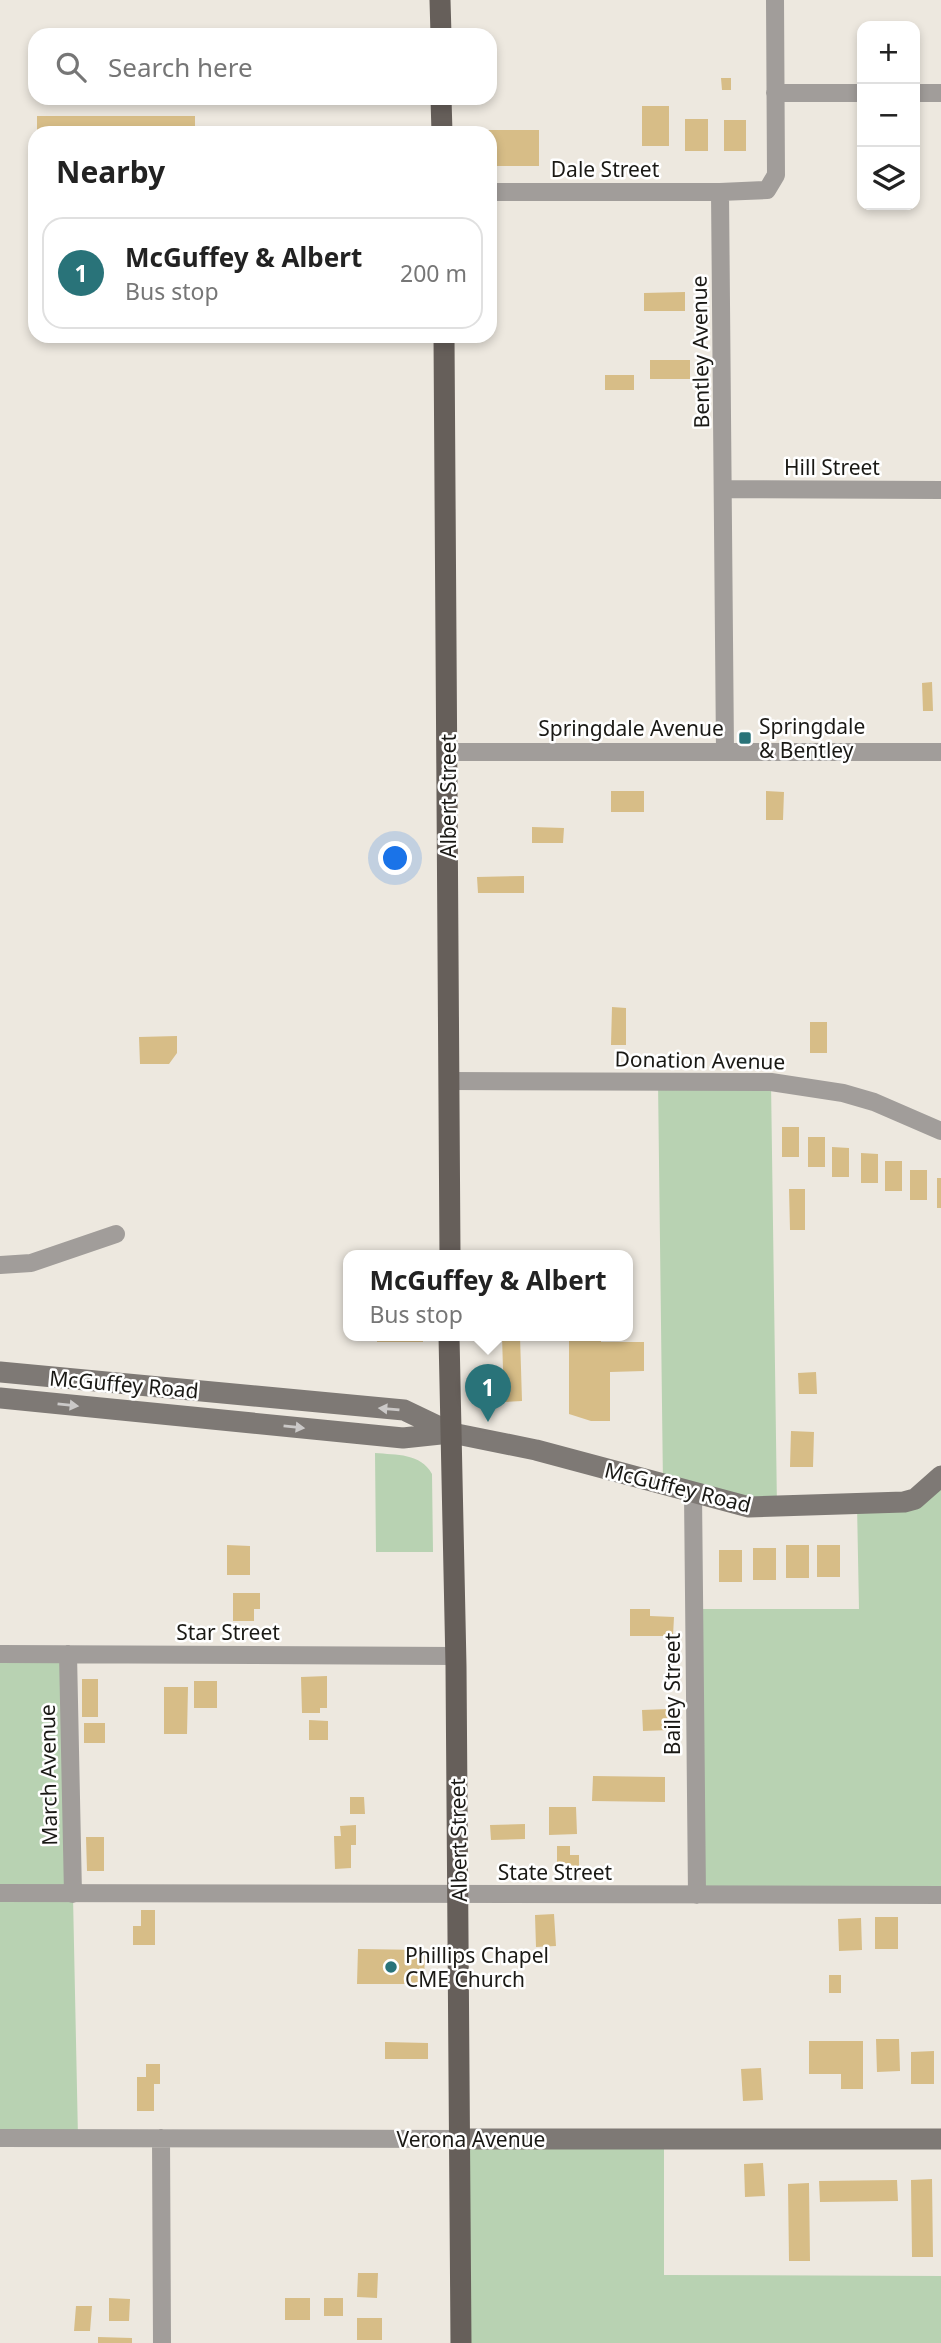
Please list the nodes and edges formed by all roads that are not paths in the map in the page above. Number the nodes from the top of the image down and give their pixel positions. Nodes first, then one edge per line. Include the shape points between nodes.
1 (440, 0) edge
2 (775, 0) edge
3 (441, 28) edge
4 (775, 93) junction
5 (857, 93) edge
6 (920, 93) edge
7 (941, 93) edge
8 (441, 105) edge
9 (442, 126) edge
10 (497, 191) edge
11 (720, 192) junction
12 (444, 343) edge
13 (724, 489) junction
14 (941, 490) edge
15 (724, 751) junction
16 (447, 752) junction
17 (941, 752) edge
18 (450, 1081) junction
19 (941, 1131) edge
20 (116, 1234) dead end
21 (450, 1250) edge
22 (0, 1265) edge
23 (449, 1341) edge
24 (0, 1372) edge
25 (0, 1398) edge
26 (452, 1433) junction
27 (941, 1476) edge
28 (693, 1493) junction
29 (0, 1654) edge
30 (68, 1654) junction
31 (456, 1656) junction
32 (0, 1894) edge
33 (73, 1894) junction
34 (458, 1895) junction
35 (697, 1895) junction
36 (941, 1895) edge
37 (0, 2138) edge
38 (160, 2138) junction
39 (460, 2139) junction
40 (941, 2139) edge
41 (162, 2343) edge
42 (461, 2343) edge

1 - 3 main road
2 - 4 street
4 - 5 street
4 - 11 street via 774,180 767,190
6 - 7 street
8 - 9 main road
10 - 11 street, Dale Street
11 - 13 street, Bentley Avenue
12 - 16 main road, Albert Street
13 - 14 street, Hill Street
13 - 15 street, Bentley Avenue
15 - 16 street, Springdale Avenue
15 - 17 street, Springdale Avenue
16 - 18 main road, Albert Street
18 - 19 street, Donation Avenue via 771,1082 843,1093
18 - 21 main road, Albert Street
20 - 22 street via 31,1264
23 - 26 main road, Albert Street
26 -> 24 street, McGuffey Road via 404,1410
25 -> 26 street, McGuffey Road via 403,1438
26 - 28 street, McGuffey Road via 536,1450
26 - 31 main road, Albert Street
27 - 28 street, McGuffey Road via 915,1499 904,1502 749,1507
28 - 35 street, Bailey Street
29 - 30 street, Star Street
30 - 31 street, Star Street
30 - 33 street, March Avenue
31 - 34 main road, Albert Street
32 - 33 street, State Street
33 - 34 street, State Street
34 - 35 street, State Street
34 - 39 main road, Albert Street
35 - 36 street, State Street
37 - 38 street, Verona Avenue
38 - 39 street, Verona Avenue
38 - 41 street
39 - 40 street, Verona Avenue
39 - 42 main road, Albert Street

